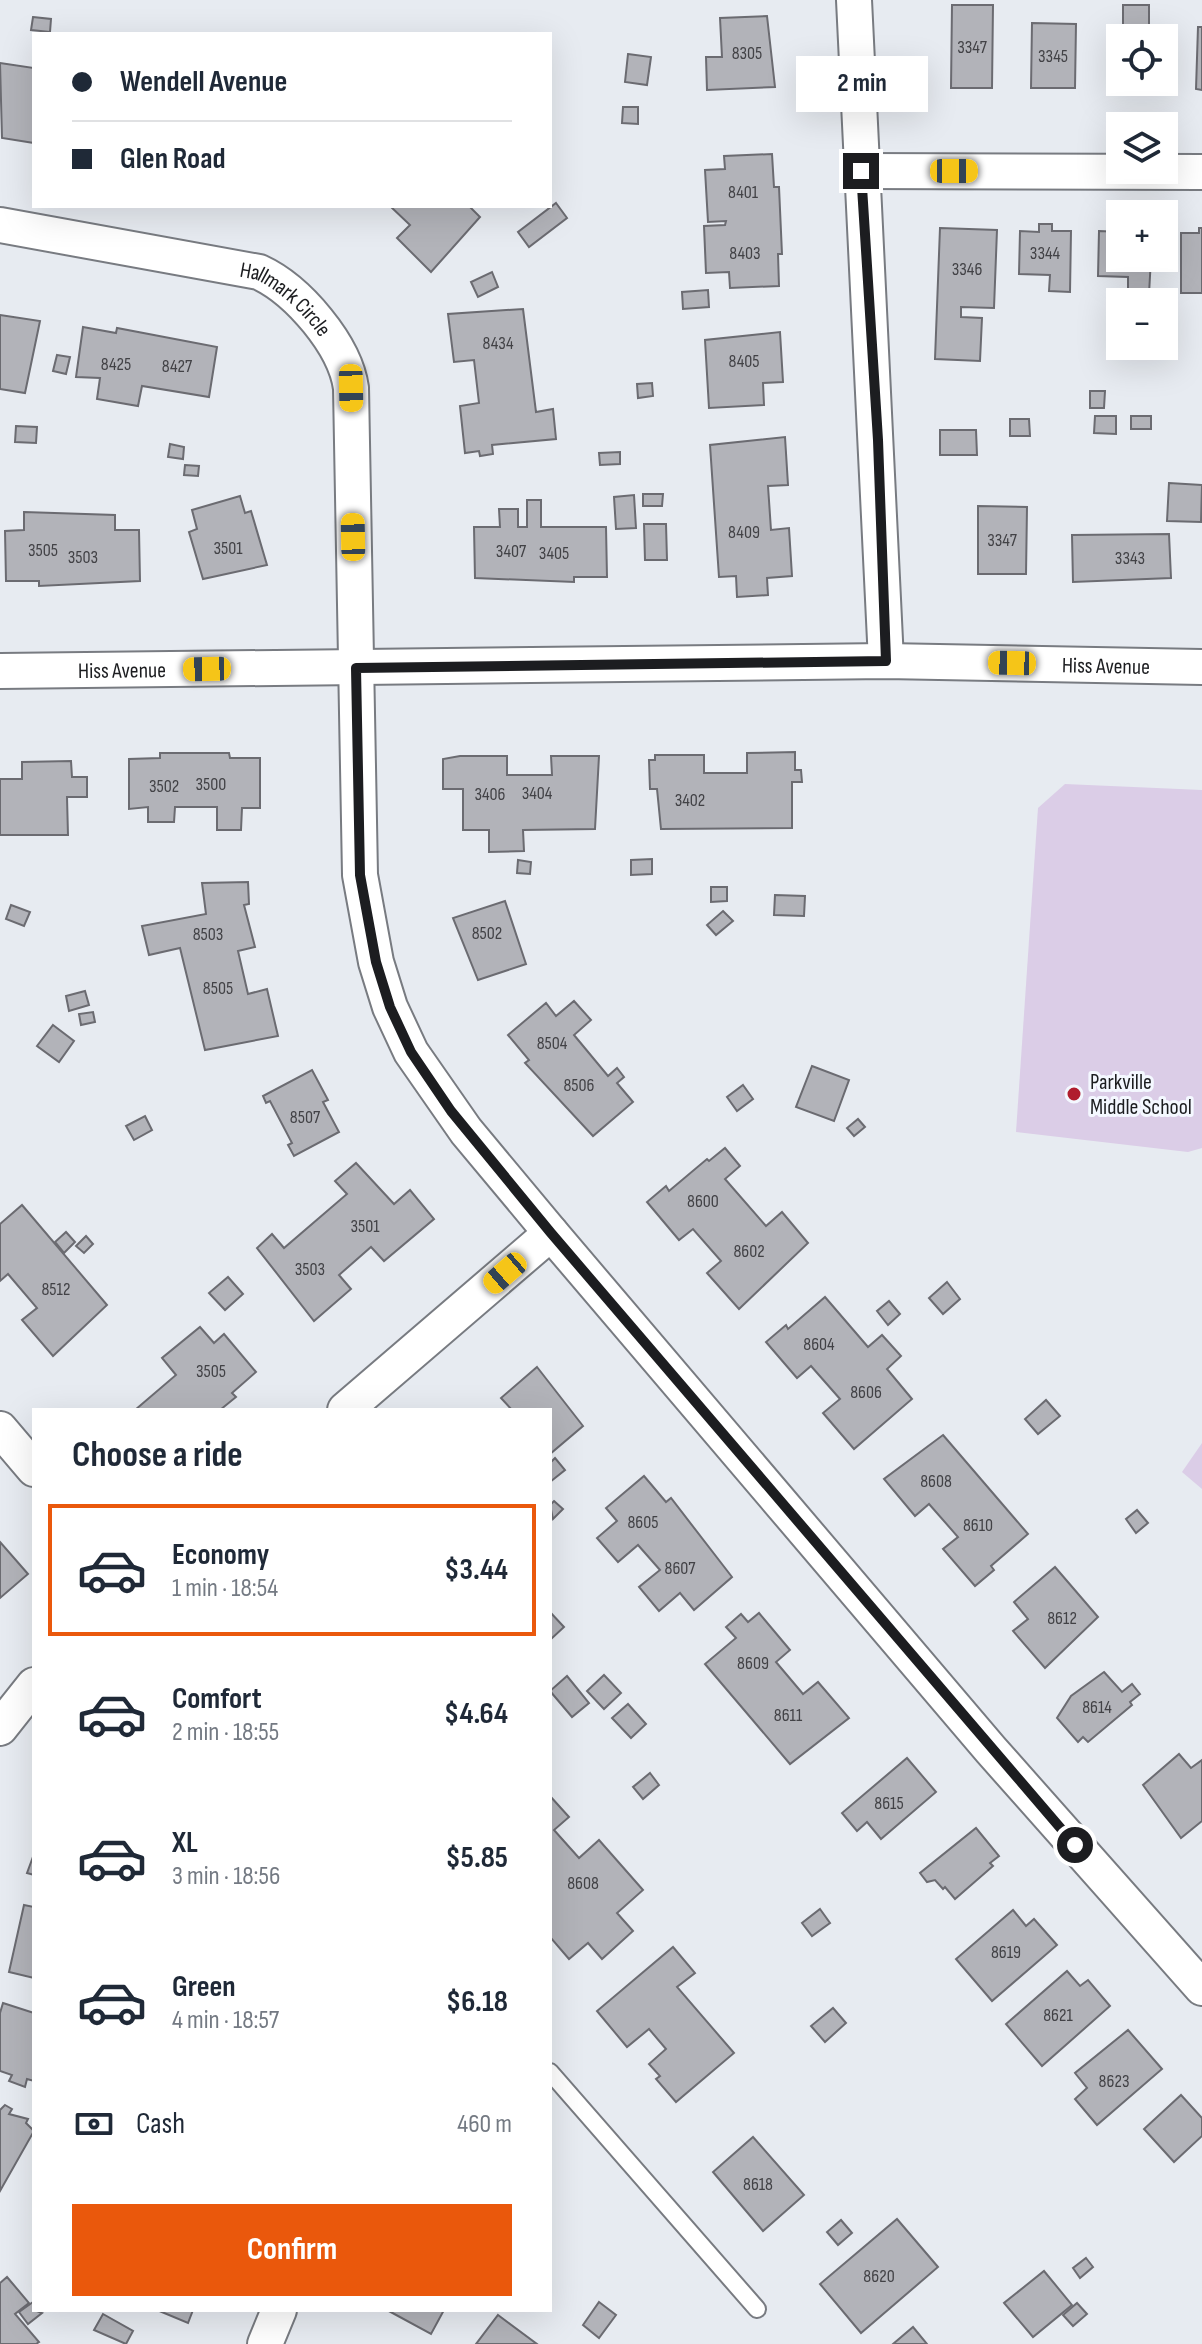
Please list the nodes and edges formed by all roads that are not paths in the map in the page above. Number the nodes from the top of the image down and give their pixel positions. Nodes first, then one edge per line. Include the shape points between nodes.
1 (854, 0) edge
2 (861, 171) junction
3 (1202, 172) edge
4 (0, 225) edge
5 (886, 661) junction
6 (1202, 667) edge
7 (356, 668) junction
8 (0, 671) edge
9 (551, 1233) junction
10 (347, 1408) edge
11 (0, 1429) edge
12 (32, 1467) edge
13 (32, 1688) edge
14 (0, 1728) edge
15 (1202, 1988) edge
16 (552, 2074) edge
17 (757, 2309) dead end

1 - 2 street
2 - 3 street
2 - 5 street
4 - 7 street, Hallmark Circle via 259,272 293,293 348,371 351,388
5 - 6 street, Hiss Avenue
5 - 7 street, Hiss Avenue
7 - 8 street, Hiss Avenue
7 - 9 street, Hallmark Circle via 360,875 390,1007 436,1092
9 - 10 street
9 - 15 street, Hallmark Circle via 981,1738
11 - 12 street
13 - 14 street
16 - 17 lane

